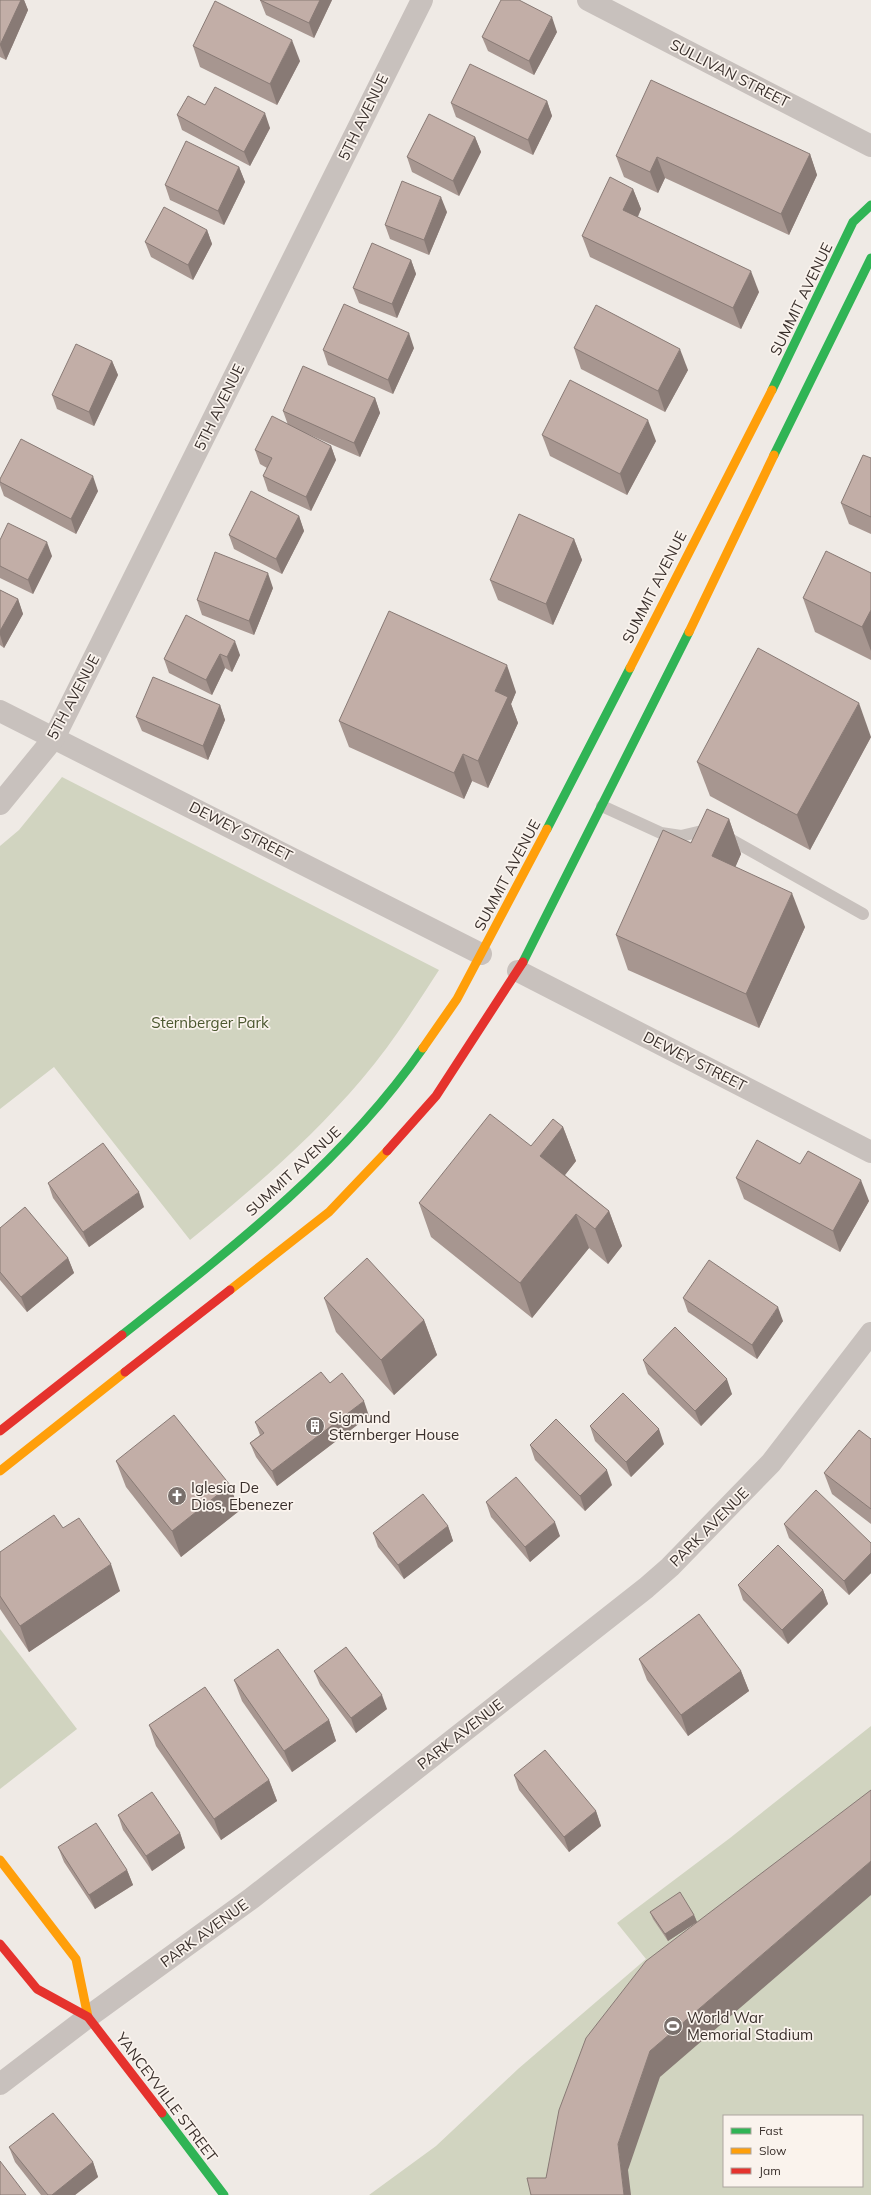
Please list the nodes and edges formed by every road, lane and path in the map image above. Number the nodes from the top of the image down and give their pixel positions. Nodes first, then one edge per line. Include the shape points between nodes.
1 (422, 0) edge
2 (588, 0) edge
3 (871, 146) edge
4 (871, 205) edge
5 (871, 258) edge
6 (0, 711) edge
7 (54, 738) junction
8 (0, 804) edge
9 (602, 806) junction
10 (862, 914) dead end
11 (481, 954) junction
12 (518, 971) junction
13 (871, 1152) edge
14 (871, 1333) edge
15 (0, 1431) edge
16 (0, 1471) edge
17 (0, 1860) edge
18 (0, 1944) edge
19 (88, 2017) junction
20 (0, 2084) edge
21 (224, 2195) edge

1 - 7 street, 5TH AVENUE
2 - 3 street, SULLIVAN STREET
4 - 11 main road, SUMMIT AVENUE via 853,222 775,384
5 - 9 main road
6 - 7 street, DEWEY STREET
7 - 8 street, 5TH AVENUE
7 - 11 street, DEWEY STREET
9 - 10 lane via 661,833 682,836 702,831 721,834
9 - 12 main road
11 - 15 main road, SUMMIT AVENUE via 457,999 418,1055 387,1096 330,1160 260,1222
12 - 13 street, DEWEY STREET
12 - 16 main road via 436,1096 400,1138 329,1212
14 - 19 street, PARK AVENUE via 771,1463 651,1584 252,1898
17 - 19 main road, YANCEYVILLE STREET via 76,1959
18 - 19 main road, YANCEYVILLE STREET via 37,1989
19 - 20 street, PARK AVENUE
19 - 21 main road, YANCEYVILLE STREET

